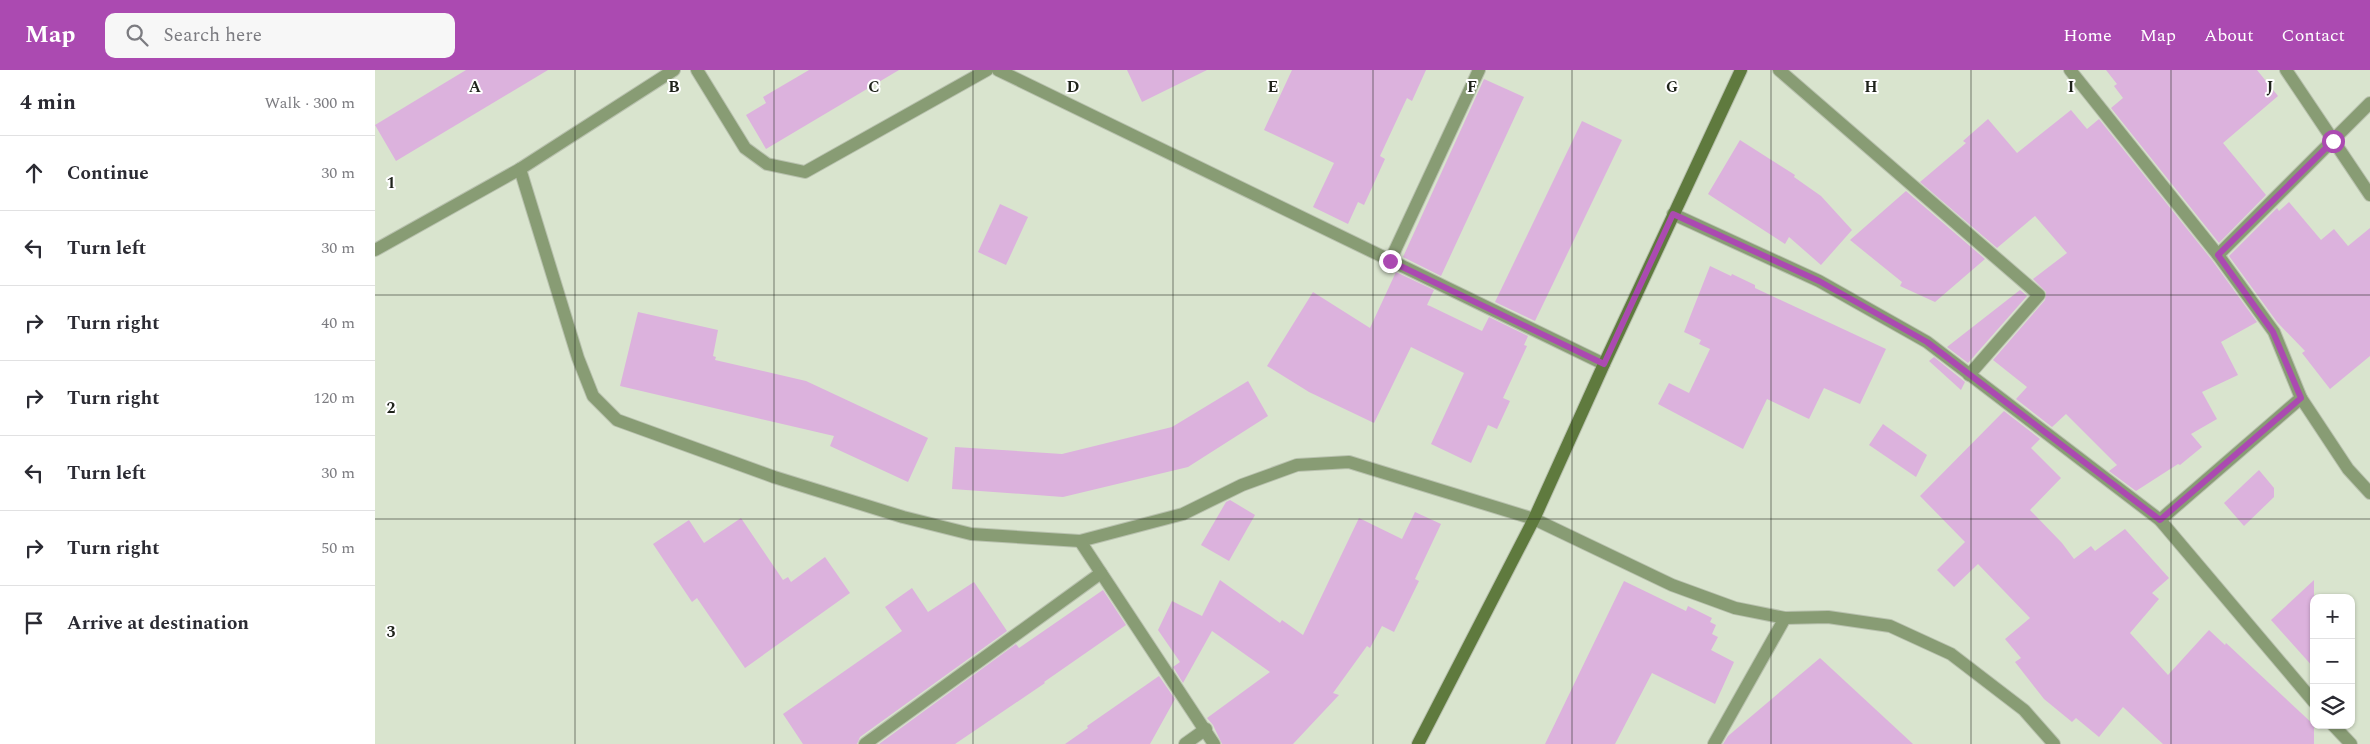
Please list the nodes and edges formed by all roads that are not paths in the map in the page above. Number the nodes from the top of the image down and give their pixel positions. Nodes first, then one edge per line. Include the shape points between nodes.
1 (675, 70) edge
2 (697, 70) edge
3 (987, 70) edge
4 (998, 70) edge
5 (1479, 70) edge
6 (1741, 70) edge
7 (1779, 70) edge
8 (2070, 70) edge
9 (2286, 70) edge
10 (2370, 103) edge
11 (2333, 141) junction
12 (520, 170) junction
13 (2370, 195) edge
14 (1673, 214) junction
15 (375, 250) edge
16 (2218, 255) junction
17 (1390, 261) junction
18 (1604, 364) junction
19 (1969, 374) junction
20 (2301, 398) junction
21 (2370, 494) edge
22 (1534, 519) junction
23 (2160, 520) junction
24 (1080, 541) junction
25 (1101, 573) junction
26 (1785, 618) junction
27 (2310, 697) edge
28 (1206, 729) junction
29 (2337, 729) edge
30 (865, 744) edge
31 (1185, 744) edge
32 (1214, 744) edge
33 (1418, 744) edge
34 (1715, 744) edge
35 (2054, 744) edge
36 (2351, 744) edge

1 - 12 street
2 - 3 street via 745,148 767,164 805,172
4 - 17 street
5 - 17 street
6 - 14 street
7 - 19 street via 2039,295
8 - 16 street
9 - 11 street
10 - 11 street
11 - 13 street
11 - 16 street
12 - 15 street
12 - 24 street via 578,358 593,396 617,420 774,477 903,517 971,534
14 - 18 street
14 - 19 street via 1819,281 1927,342
16 - 20 street via 2273,332
17 - 18 street
18 - 22 street
19 - 23 street
20 - 21 street via 2348,469
20 - 23 street
22 - 24 street via 1349,462 1297,465 1242,485 1183,514
22 - 26 street via 1672,585 1735,608
22 - 33 street
23 - 27 street
24 - 25 street
25 - 28 street
25 - 30 street
26 - 34 street
26 - 35 street via 1828,617 1890,626 1951,654 2024,710
28 - 31 street
28 - 32 street
29 - 36 street

